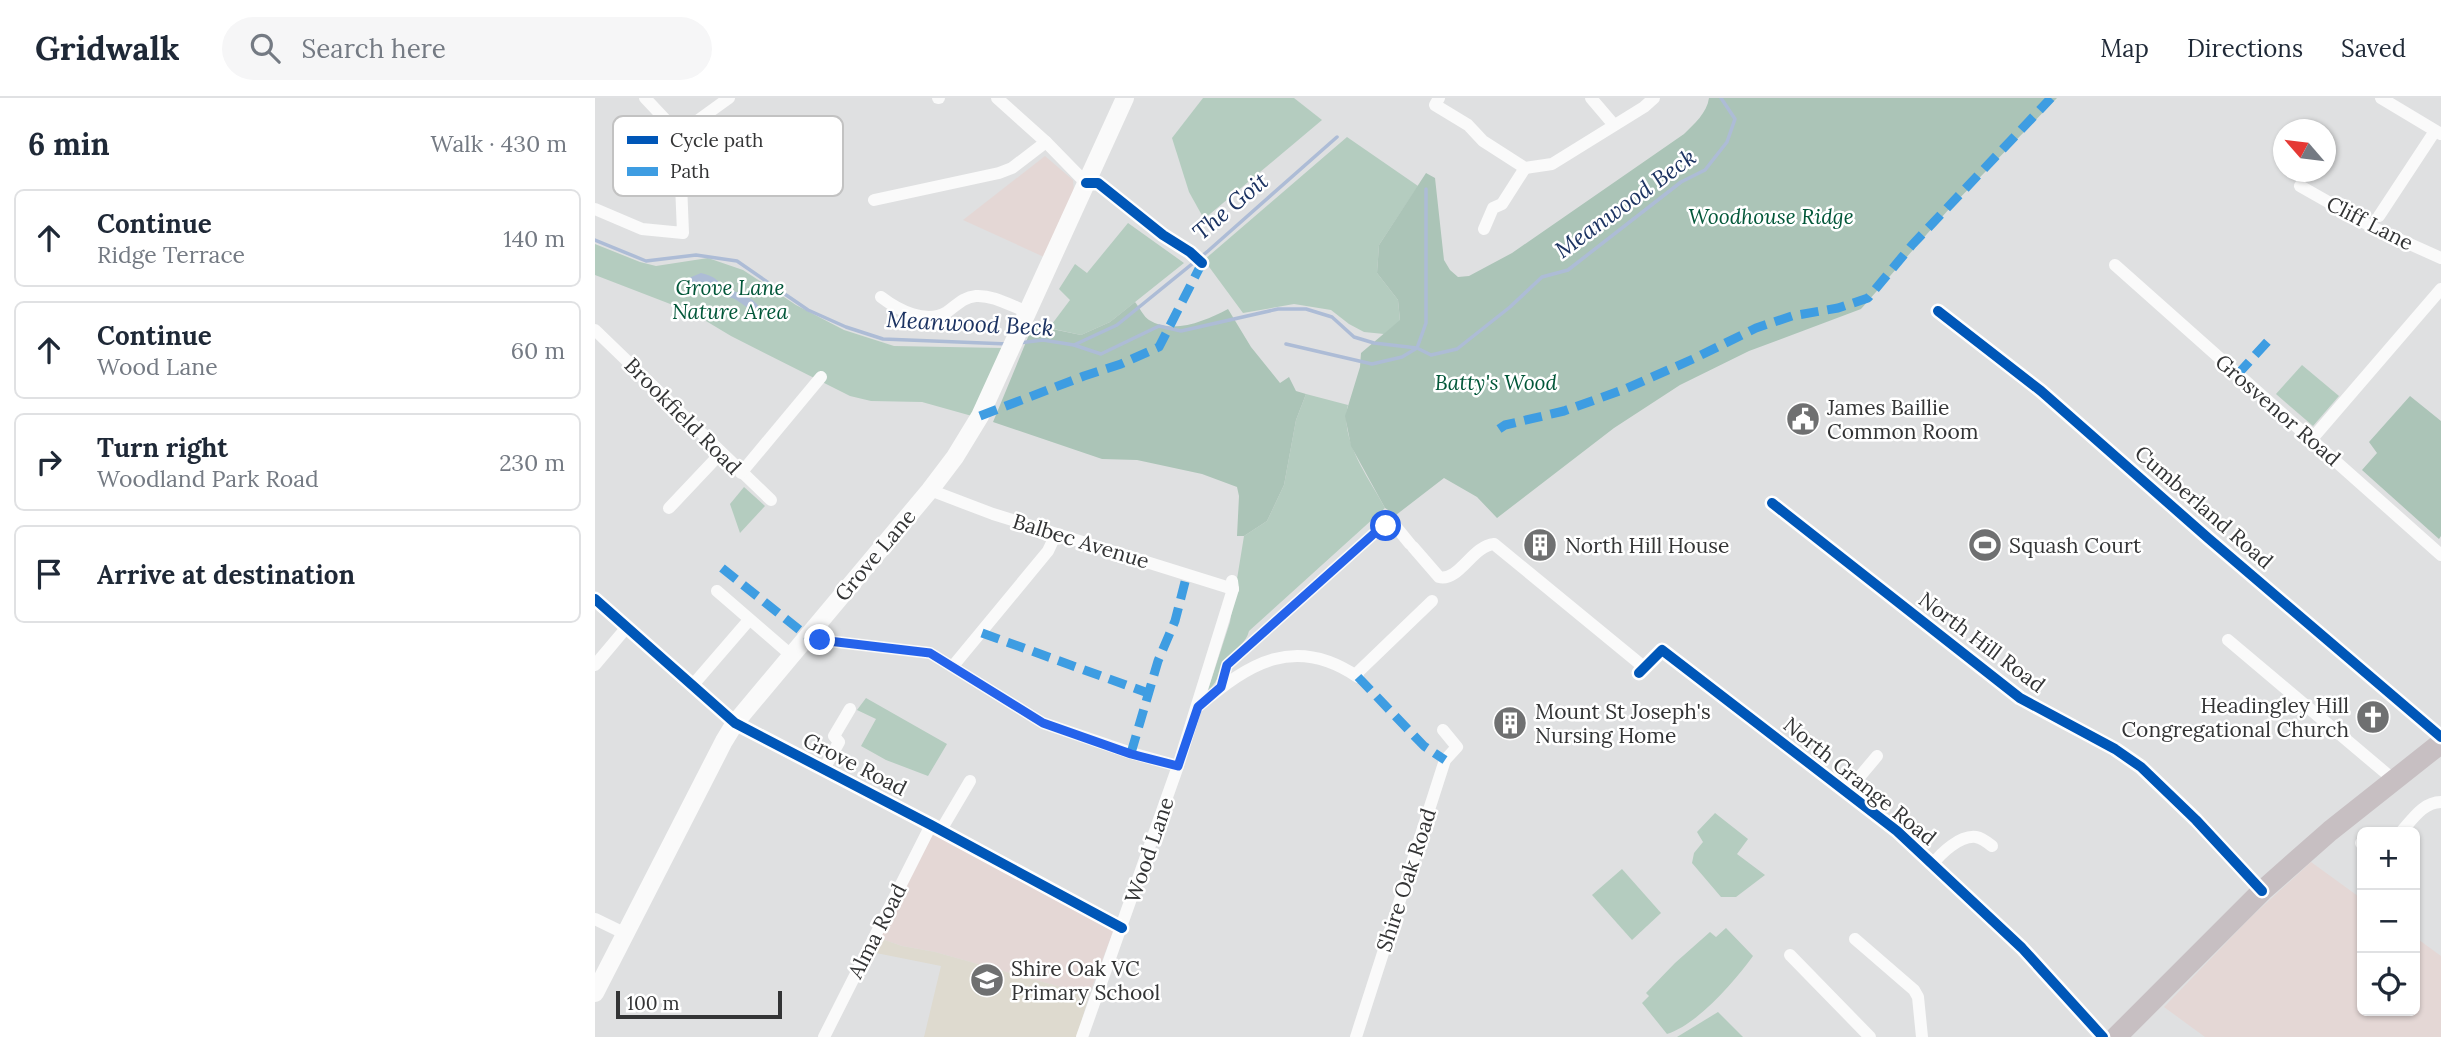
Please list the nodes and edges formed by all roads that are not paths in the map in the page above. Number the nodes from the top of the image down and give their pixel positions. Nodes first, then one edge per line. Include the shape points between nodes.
1 (645, 98) edge
2 (729, 98) edge
3 (997, 98) edge
4 (1125, 98) edge
5 (1439, 98) edge
6 (1591, 98) edge
7 (1654, 98) edge
8 (2381, 98) edge
9 (662, 116) edge
10 (704, 116) edge
11 (1614, 125) junction
12 (2438, 132) edge
13 (1046, 142) junction
14 (1525, 168) junction
15 (1086, 183) junction
16 (2300, 186) dead end
17 (682, 196) edge
18 (874, 200) dead end
19 (595, 209) edge
20 (2379, 216) dead end
21 (1484, 229) dead end
22 (2441, 258) edge
23 (2115, 264) dead end
24 (2441, 289) edge
25 (881, 297) dead end
26 (1938, 311) dead end
27 (1028, 312) junction
28 (595, 330) edge
29 (821, 377) dead end
30 (2311, 440) junction
31 (721, 453) junction
32 (741, 473) junction
33 (930, 490) junction
34 (771, 500) dead end
35 (1772, 503) dead end
36 (669, 508) dead end
37 (1056, 534) junction
38 (2441, 555) edge
39 (1233, 585) joint
40 (717, 591) dead end
41 (595, 599) edge
42 (1432, 601) dead end
43 (749, 620) junction
44 (627, 628) junction
45 (807, 636) junction
46 (2228, 639) dead end
47 (791, 655) junction
48 (595, 665) edge
49 (953, 666) junction
50 (692, 686) junction
51 (1221, 687) junction
52 (1198, 707) junction
53 (851, 709) dead end
54 (735, 723) junction
55 (1443, 730) dead end
56 (2441, 737) edge
57 (2441, 743) edge
58 (1877, 756) dead end
59 (1178, 766) junction
60 (824, 769) junction
61 (970, 780) dead end
62 (2394, 780) junction
63 (1846, 793) junction
64 (2441, 802) edge
65 (2406, 827) edge
66 (936, 828) junction
67 (1992, 846) dead end
68 (1932, 865) junction
69 (2262, 891) junction
70 (595, 919) edge
71 (1122, 928) junction
72 (626, 934) junction
73 (1855, 939) dead end
74 (1790, 955) dead end
75 (595, 993) edge
76 (824, 1037) edge
77 (1082, 1037) edge
78 (1356, 1037) edge
79 (1870, 1037) edge
80 (1922, 1037) edge
81 (2103, 1037) edge
82 (2116, 1037) edge

1 - 9 street
2 - 10 street
3 - 13 street
4 - 15 main road, Grove Lane
5 - 14 street via 1435,105
6 - 11 street
7 - 11 street
8 - 12 street
11 - 14 street via 1552,164
12 - 20 street
13 - 15 street
13 - 18 street via 999,173
14 - 21 street via 1503,204 1493,208
15 - 27 main road, Grove Lane
16 - 22 street, Cliff Lane via 2374,228
17 - 19 street via 683,233 642,229
23 - 30 street, Grosvenor Road
24 - 30 street
25 - 27 street via 922,317 937,316 972,296 988,296
26 - 56 street, Cumberland Road via 2041,391
27 - 33 main road, Grove Lane via 980,416
28 - 31 street, Brookfield Road
29 - 32 street
30 - 38 street, Grosvenor Road
31 - 32 street, Brookfield Road
31 - 36 street
32 - 34 street, Brookfield Road
33 - 37 street, Balbec Avenue
33 - 45 main road, Grove Lane
35 - 69 street, North Hill Road via 2020,698 2141,767
37 - 39 street, Balbec Avenue
37 - 49 street via 1048,551
39 - 52 street, Wood Lane
40 - 43 street
41 - 44 street, Grove Road
42 - 51 street via 1356,676 1326,660 1296,656 1255,664
43 - 47 street
43 - 50 street
44 - 48 street
44 - 50 street, Grove Road
45 - 47 main road, Grove Lane
45 - 49 street via 930,653
46 - 62 street
47 - 54 main road, Grove Lane
49 - 59 street via 1043,723
50 - 54 street, Grove Road
51 - 52 street
51 - 63 street, North Grange Road via 1227,665 1392,522 1440,577 1453,575 1484,546 1494,544 1642,671 1663,650
52 - 59 street, Wood Lane
53 - 60 street via 834,736 839,742
54 - 60 street, Grove Road
54 - 72 main road, Grove Lane
55 - 78 street, Shire Oak Road via 1457,747 1445,760
57 - 62 highway
58 - 63 street
59 - 71 street, Wood Lane
60 - 66 street, Grove Road
61 - 66 street, Alma Road
62 - 69 highway
63 - 68 street, North Grange Road via 1898,831
64 - 65 street via 2424,807
66 - 71 street, Grove Road
66 - 76 street, Alma Road
67 - 68 street via 1975,836 1965,838
68 - 81 street, North Grange Road via 2022,948
69 - 82 highway
70 - 72 street
71 - 77 street, Wood Lane
72 - 75 main road, Grove Lane
73 - 80 street via 1914,989
74 - 79 street

